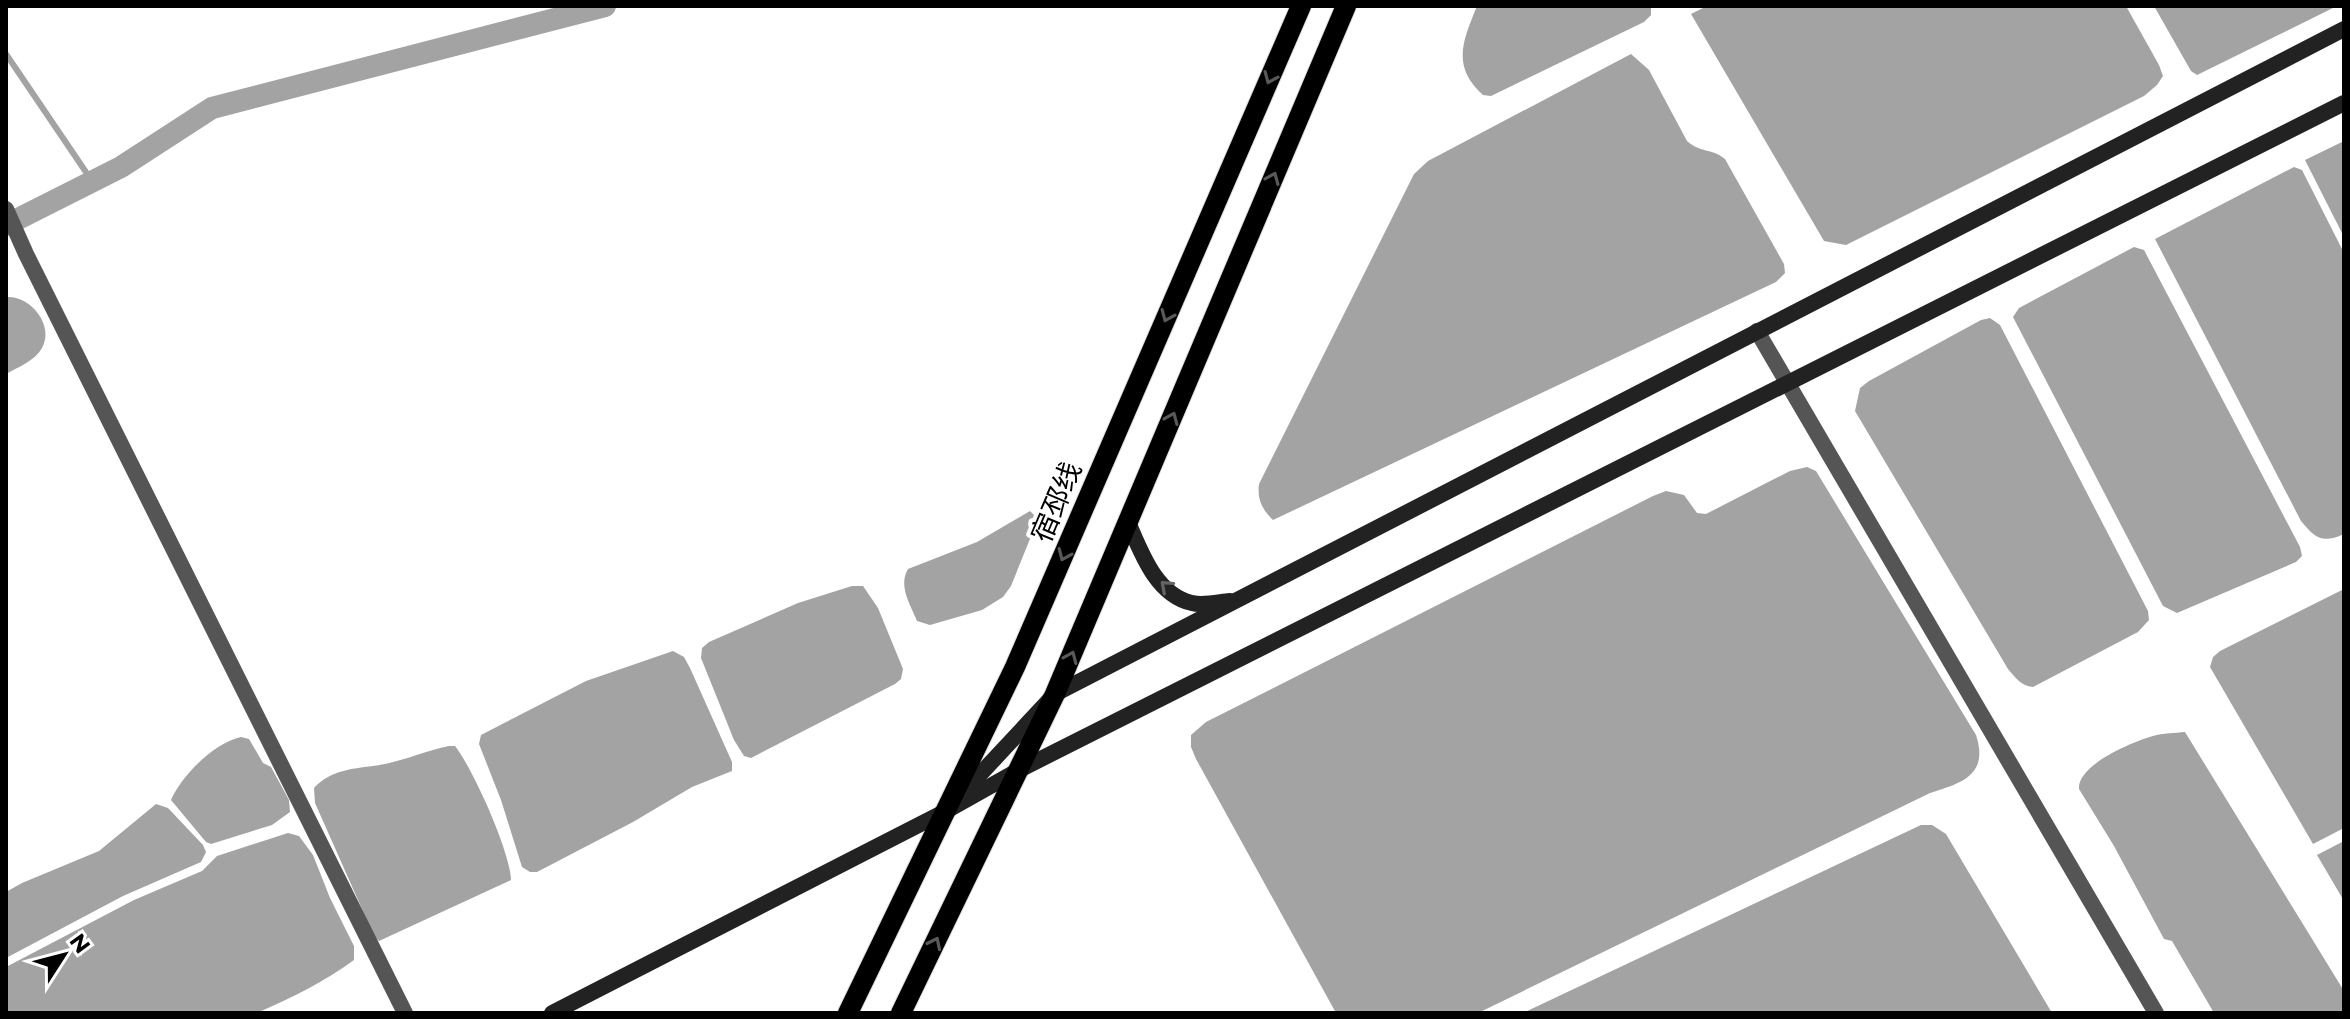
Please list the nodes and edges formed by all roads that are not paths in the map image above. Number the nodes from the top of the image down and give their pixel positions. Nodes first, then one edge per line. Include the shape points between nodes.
1 (1301, 6) edge
2 (1346, 6) edge
3 (2344, 29) edge
4 (2344, 103) edge
5 (7, 211) edge
6 (1757, 331) junction
7 (1787, 383) junction
8 (1128, 522) junction
9 (1236, 601) junction
10 (1055, 694) junction
11 (1019, 770) junction
12 (946, 811) junction
13 (405, 1013) edge
14 (552, 1013) edge
15 (848, 1013) edge
16 (901, 1013) edge
17 (2156, 1013) edge

1 -> 12 main road, 宿邳线 via 1015,667
8 -> 2 main road
3 - 6 street
4 - 7 street
5 - 13 street
6 - 7 street
6 - 9 street
7 - 11 street
7 - 17 street
9 -> 8 street via 1193,603 1174,594 1145,561
10 -> 8 main road
9 - 10 street
10 - 11 main road
10 - 12 street
11 - 12 street
16 -> 11 main road
12 - 14 street
12 - 15 main road, 宿邳线

